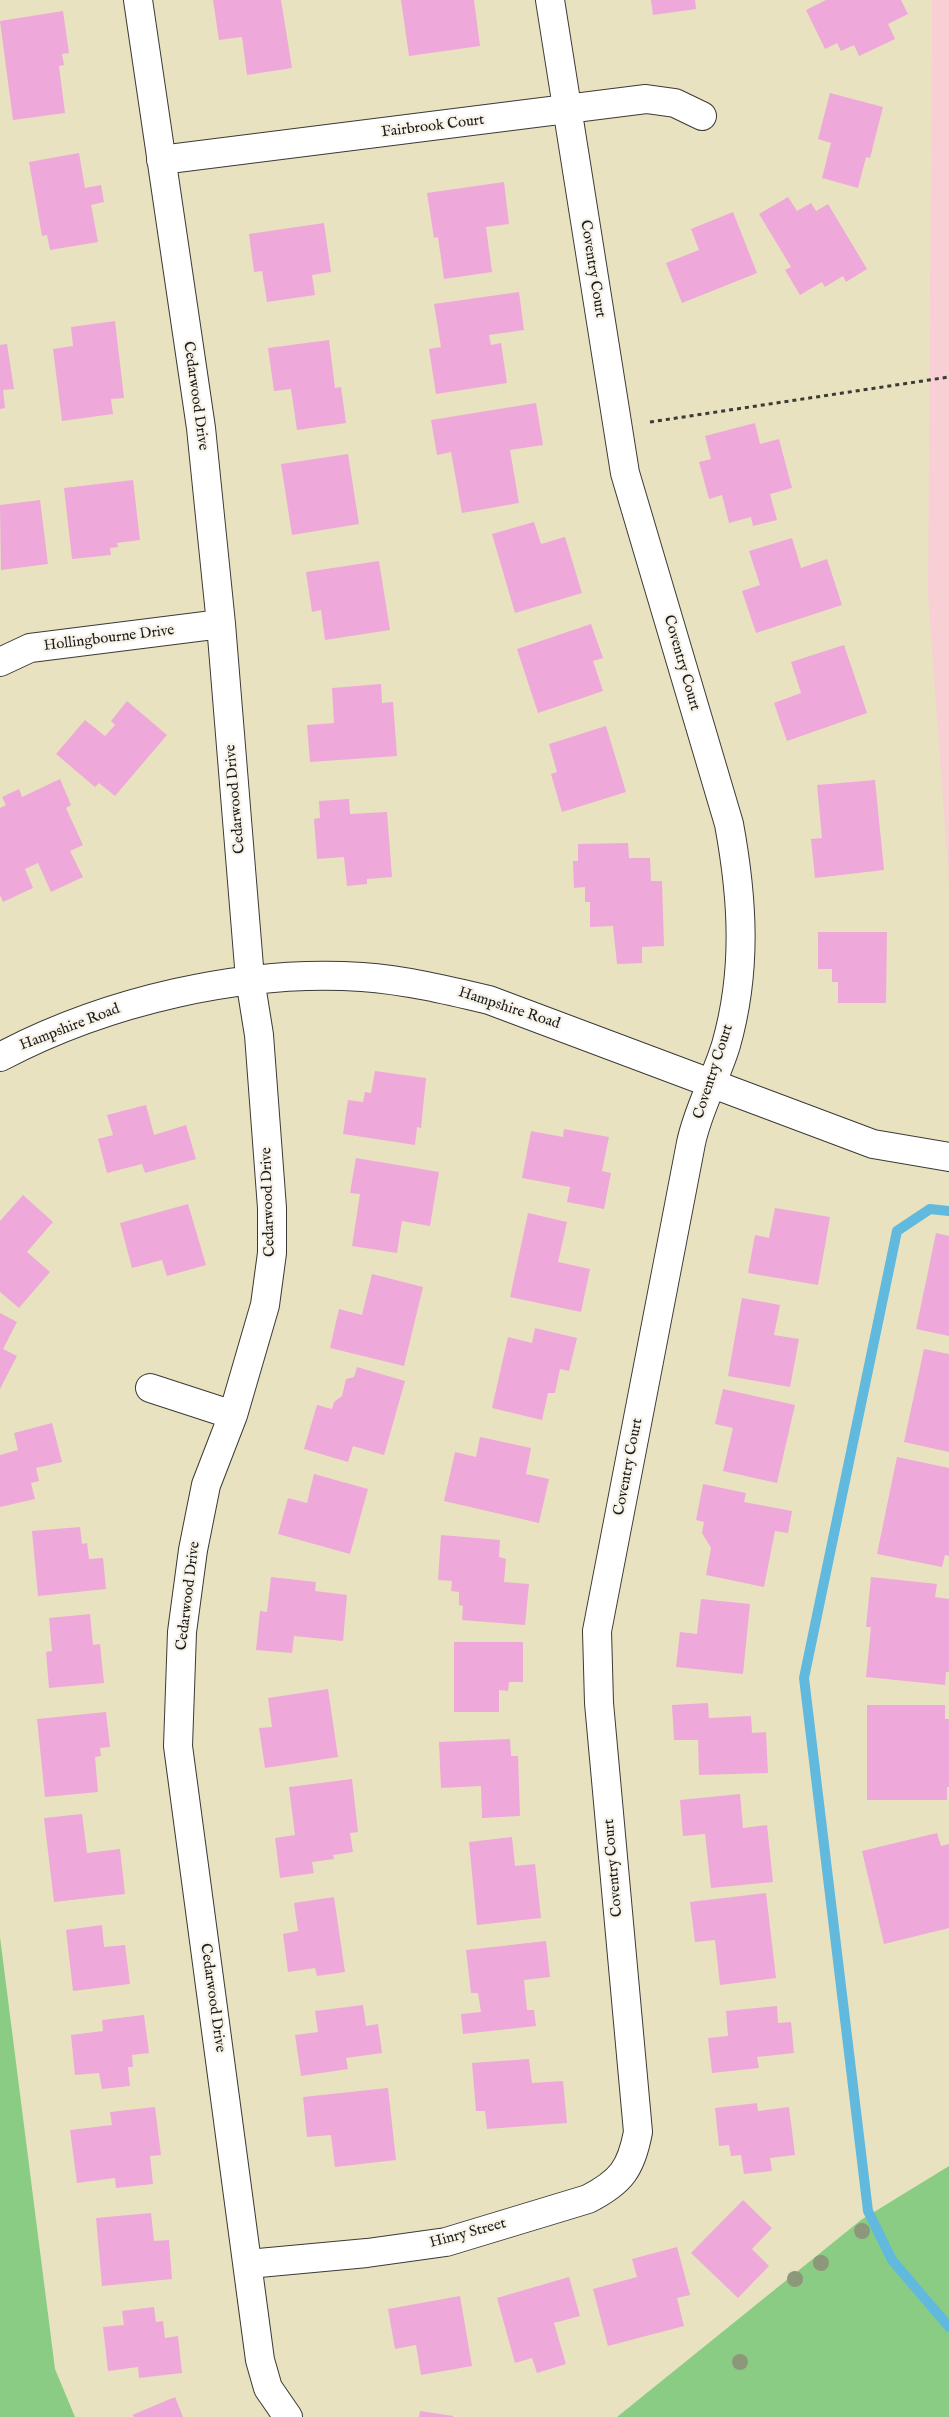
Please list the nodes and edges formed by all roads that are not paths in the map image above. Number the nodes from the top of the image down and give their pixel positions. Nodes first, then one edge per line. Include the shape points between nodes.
1 (138, 0) edge
2 (550, 0) edge
3 (567, 111) junction
4 (702, 116) dead end
5 (161, 160) junction
6 (221, 624) junction
7 (0, 662) edge
8 (250, 979) junction
9 (0, 1057) edge
10 (711, 1084) junction
11 (949, 1157) edge
12 (150, 1388) dead end
13 (233, 1415) junction
14 (634, 2154) joint
15 (248, 2264) junction
16 (288, 2417) edge

1 - 5 street, Cedarwood Drive
2 - 3 street, Coventry Court
3 - 4 street, Fairbrook Court via 646,100 675,104
3 - 5 street, Fairbrook Court
3 - 10 street, Coventry Court via 625,473 729,824 738,874 742,924 738,990 725,1046
5 - 6 street, Cedarwood Drive via 201,428
6 - 7 street, Hollingbourne Drive via 30,648
6 - 8 street, Cedarwood Drive
8 - 9 street, Hampshire Road via 100,1013 30,1041
8 - 10 street, Hampshire Road via 363,977 426,985 489,1000
8 - 13 street, Cedarwood Drive via 259,1035 272,1208 272,1253 265,1305
10 - 11 street, Hampshire Road via 873,1144
10 - 14 street, Coventry Court via 693,1135 597,1631 599,1703 638,2132
12 - 13 street
13 - 15 street, Cedarwood Drive via 206,1485 193,1550 182,1632 178,1746
14 - 15 street, Hinry Street via 624,2174 608,2189 588,2199 446,2242
15 - 16 street, Cedarwood Drive via 260,2360 268,2388

